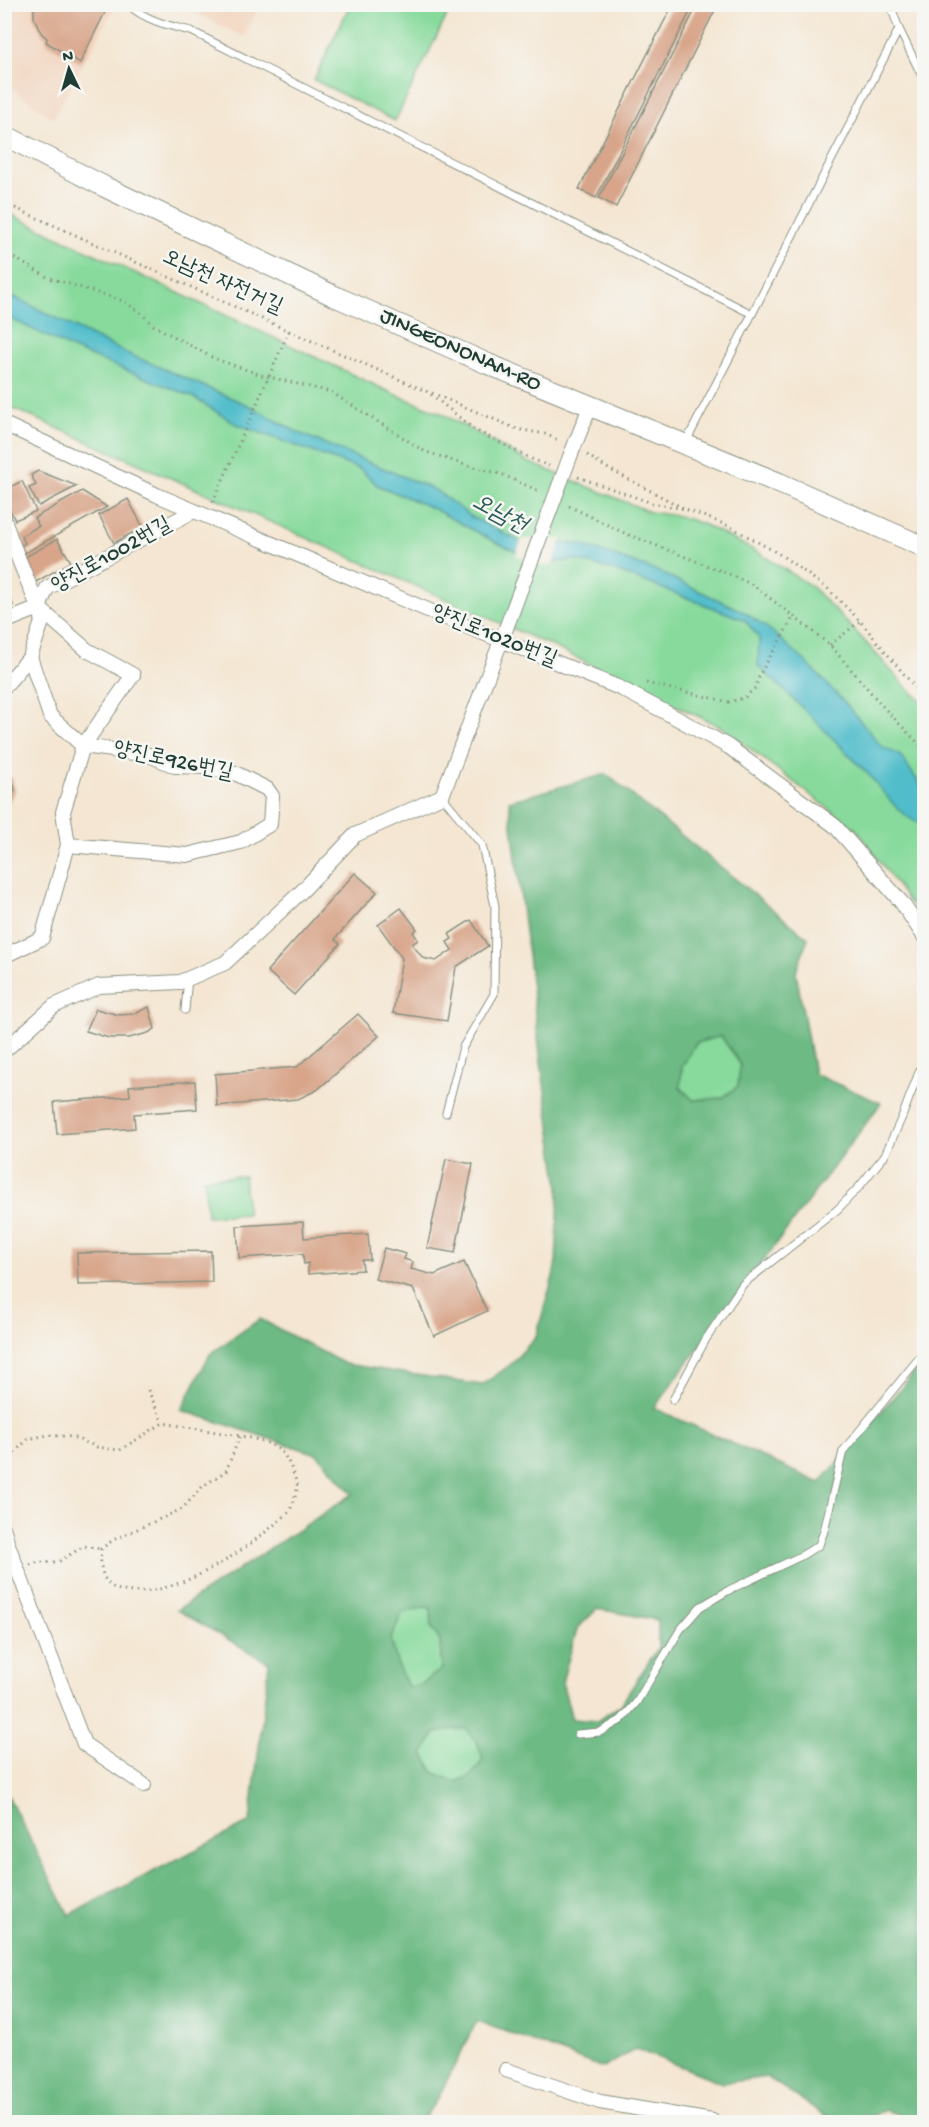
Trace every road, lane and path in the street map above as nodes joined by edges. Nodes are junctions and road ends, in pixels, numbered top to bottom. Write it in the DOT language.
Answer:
graph roads {
  1 [pos="128,4"];
  2 [pos="890,4"];
  3 [pos="899,29"];
  4 [pos="924,80"];
  5 [pos="5,135"];
  6 [pos="4,203"];
  7 [pos="4,252"];
  8 [pos="752,314"];
  9 [pos="289,331"];
  10 [pos="268,376"];
  11 [pos="428,392"];
  12 [pos="590,407"];
  13 [pos="4,424"];
  14 [pos="685,444"];
  15 [pos="573,450"];
  16 [pos="551,467"];
  17 [pos="571,474"];
  18 [pos="543,493"];
  19 [pos="561,502"];
  20 [pos="686,509"];
  21 [pos="200,513"];
  22 [pos="4,519"];
  23 [pos="876,526"];
  24 [pos="924,547"];
  25 [pos="924,562"];
  26 [pos="39,608"];
  27 [pos="794,616"];
  28 [pos="860,621"];
  29 [pos="4,622"];
  30 [pos="503,635"];
  31 [pos="830,645"];
  32 [pos="30,657"];
  33 [pos="4,687"];
  34 [pos="620,688"];
  35 [pos="924,696"];
  36 [pos="83,746"];
  37 [pos="924,749"];
  38 [pos="442,796"];
  39 [pos="68,845"];
  40 [pos="924,936"];
  41 [pos="4,956"];
  42 [pos="188,978"];
  43 [pos="185,1010"];
  44 [pos="4,1051"];
  45 [pos="924,1059"];
  46 [pos="447,1113"];
  47 [pos="924,1352"];
  48 [pos="148,1390"];
  49 [pos="673,1400"];
  50 [pos="163,1423"];
  51 [pos="240,1436"];
  52 [pos="4,1467"];
  53 [pos="4,1530"];
  54 [pos="101,1549"];
  55 [pos="17,1570"];
  56 [pos="578,1734"];
  57 [pos="144,1785"];
  58 [pos="506,2070"];
  59 [pos="712,2122"];
  1 -- 8 [label="lane"];
  2 -- 3 [label="lane"];
  3 -- 4 [label="lane"];
  3 -- 8 [label="lane"];
  5 -- 12 [label="main road, JINGEONONAM-RO"];
  6 -- 9 [label="path, 오남천 자전거길"];
  7 -- 10 [label="path"];
  8 -- 14 [label="lane"];
  9 -- 10 [label="path"];
  9 -- 11 [label="path, 오남천 자전거길"];
  10 -- 18 [label="path"];
  10 -- 21 [label="path"];
  11 -- 15 [label="path, 오남천 자전거길"];
  11 -- 16 [label="path, 오남천 자전거길"];
  12 -- 14 [label="main road, JINGEONONAM-RO"];
  12 -- 15 [label="street"];
  13 -- 21 [label="street, 양진로1020번길"];
  14 -- 23 [label="main road, JINGEONONAM-RO"];
  15 -- 20 [label="path, 오남천 자전거길"];
  15 -- 30 [label="street, bridge"];
  17 -- 20 [label="path, 오남천 자전거길"];
  19 -- 27 [label="path"];
  20 -- 28 [label="path, 오남천 자전거길"];
  21 -- 26 [label="street, 양진로1002번길"];
  21 -- 30 [label="street, 양진로1020번길"];
  22 -- 26 [label="street, 양진로1002번길"];
  23 -- 24 [label="main road, JINGEONONAM-RO"];
  23 -- 25 [label="main road"];
  26 -- 29 [label="street, 양진로1002번길"];
  26 -- 32 [label="street"];
  26 -- 36 [label="street, 양진로1002번길"];
  27 -- 31 [label="path"];
  27 -- 34 [label="path"];
  28 -- 31 [label="path"];
  28 -- 35 [label="path, 오남천 자전거길"];
  30 -- 34 [label="street, 양진로1020번길"];
  30 -- 38 [label="street"];
  31 -- 37 [label="path"];
  32 -- 33 [label="street"];
  32 -- 36 [label="street, 양진로926번길"];
  34 -- 40 [label="street, 양진로1020번길"];
  36 -- 39 [label="street, 양진로926번길"];
  36 -- 39 [label="street, 양진로926번길"];
  38 -- 42 [label="street"];
  38 -- 46 [label="lane"];
  39 -- 41 [label="street, 양진로926번길"];
  42 -- 43 [label="lane"];
  42 -- 44 [label="street"];
  45 -- 49 [label="lane"];
  47 -- 56 [label="lane"];
  48 -- 50 [label="path"];
  50 -- 51 [label="path"];
  50 -- 52 [label="path"];
  51 -- 54 [label="path"];
  51 -- 54 [label="path"];
  53 -- 55 [label="street"];
  54 -- 55 [label="path"];
  55 -- 57 [label="street"];
  58 -- 59 [label="street"];
}
